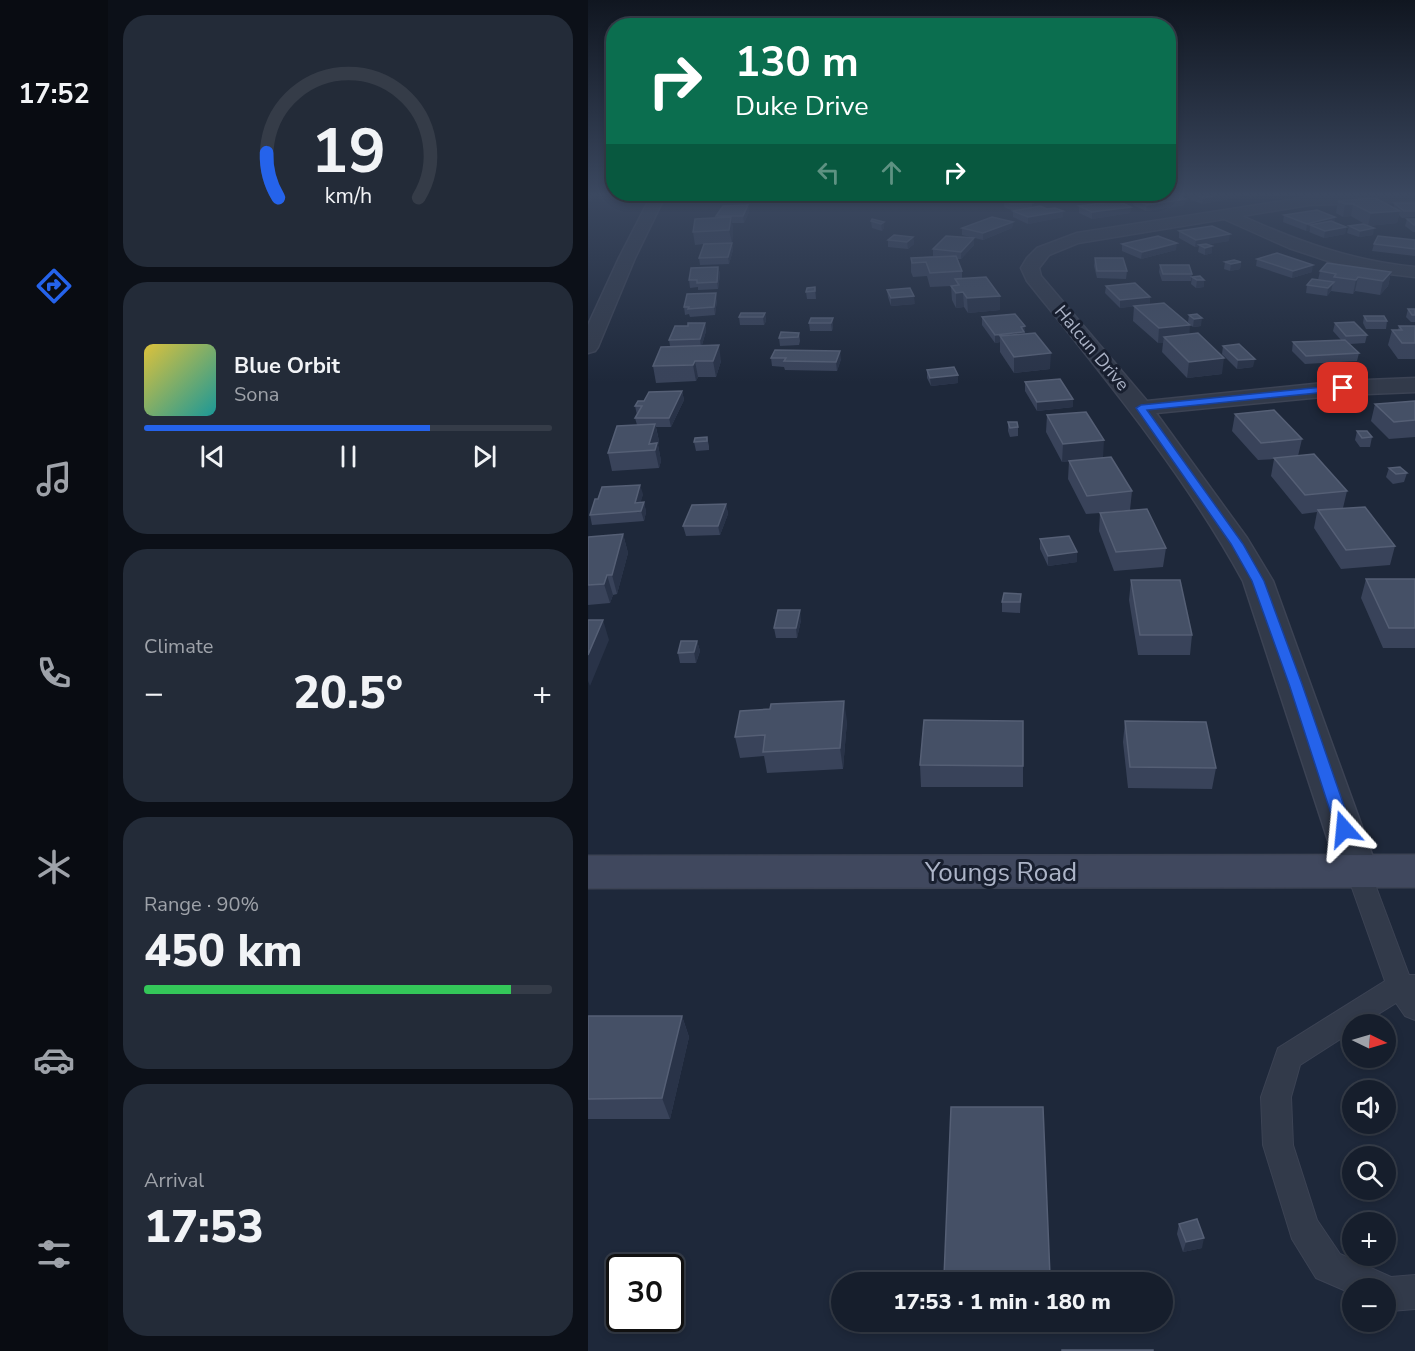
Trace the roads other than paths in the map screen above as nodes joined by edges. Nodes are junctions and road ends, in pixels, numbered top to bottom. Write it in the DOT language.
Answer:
graph roads {
  1 [pos="628,256"];
  2 [pos="1036,256"];
  3 [pos="1323,256"];
  4 [pos="1415,272"];
  5 [pos="588,347"];
  6 [pos="1415,385"];
  7 [pos="1141,408"];
  8 [pos="1358,871"];
  9 [pos="1415,871"];
  10 [pos="588,872"];
  11 [pos="1410,993"];
  12 [pos="1356,1278"];
  13 [pos="1415,1292"];
  14 [pos="1396,1294"];
  1 -- 5 [label="street"];
  2 -- 7 [label="street, Halcun Drive"];
  3 -- 4 [label="street"];
  6 -- 7 [label="street"];
  7 -- 8 [label="street, Halcun Drive"];
  8 -- 9 [label="street, Youngs Road"];
  8 -- 10 [label="street, Youngs Road"];
  8 -- 11 [label="lane"];
  11 -- 12 [label="lane"];
  13 -- 14 [label="lane"];
}
